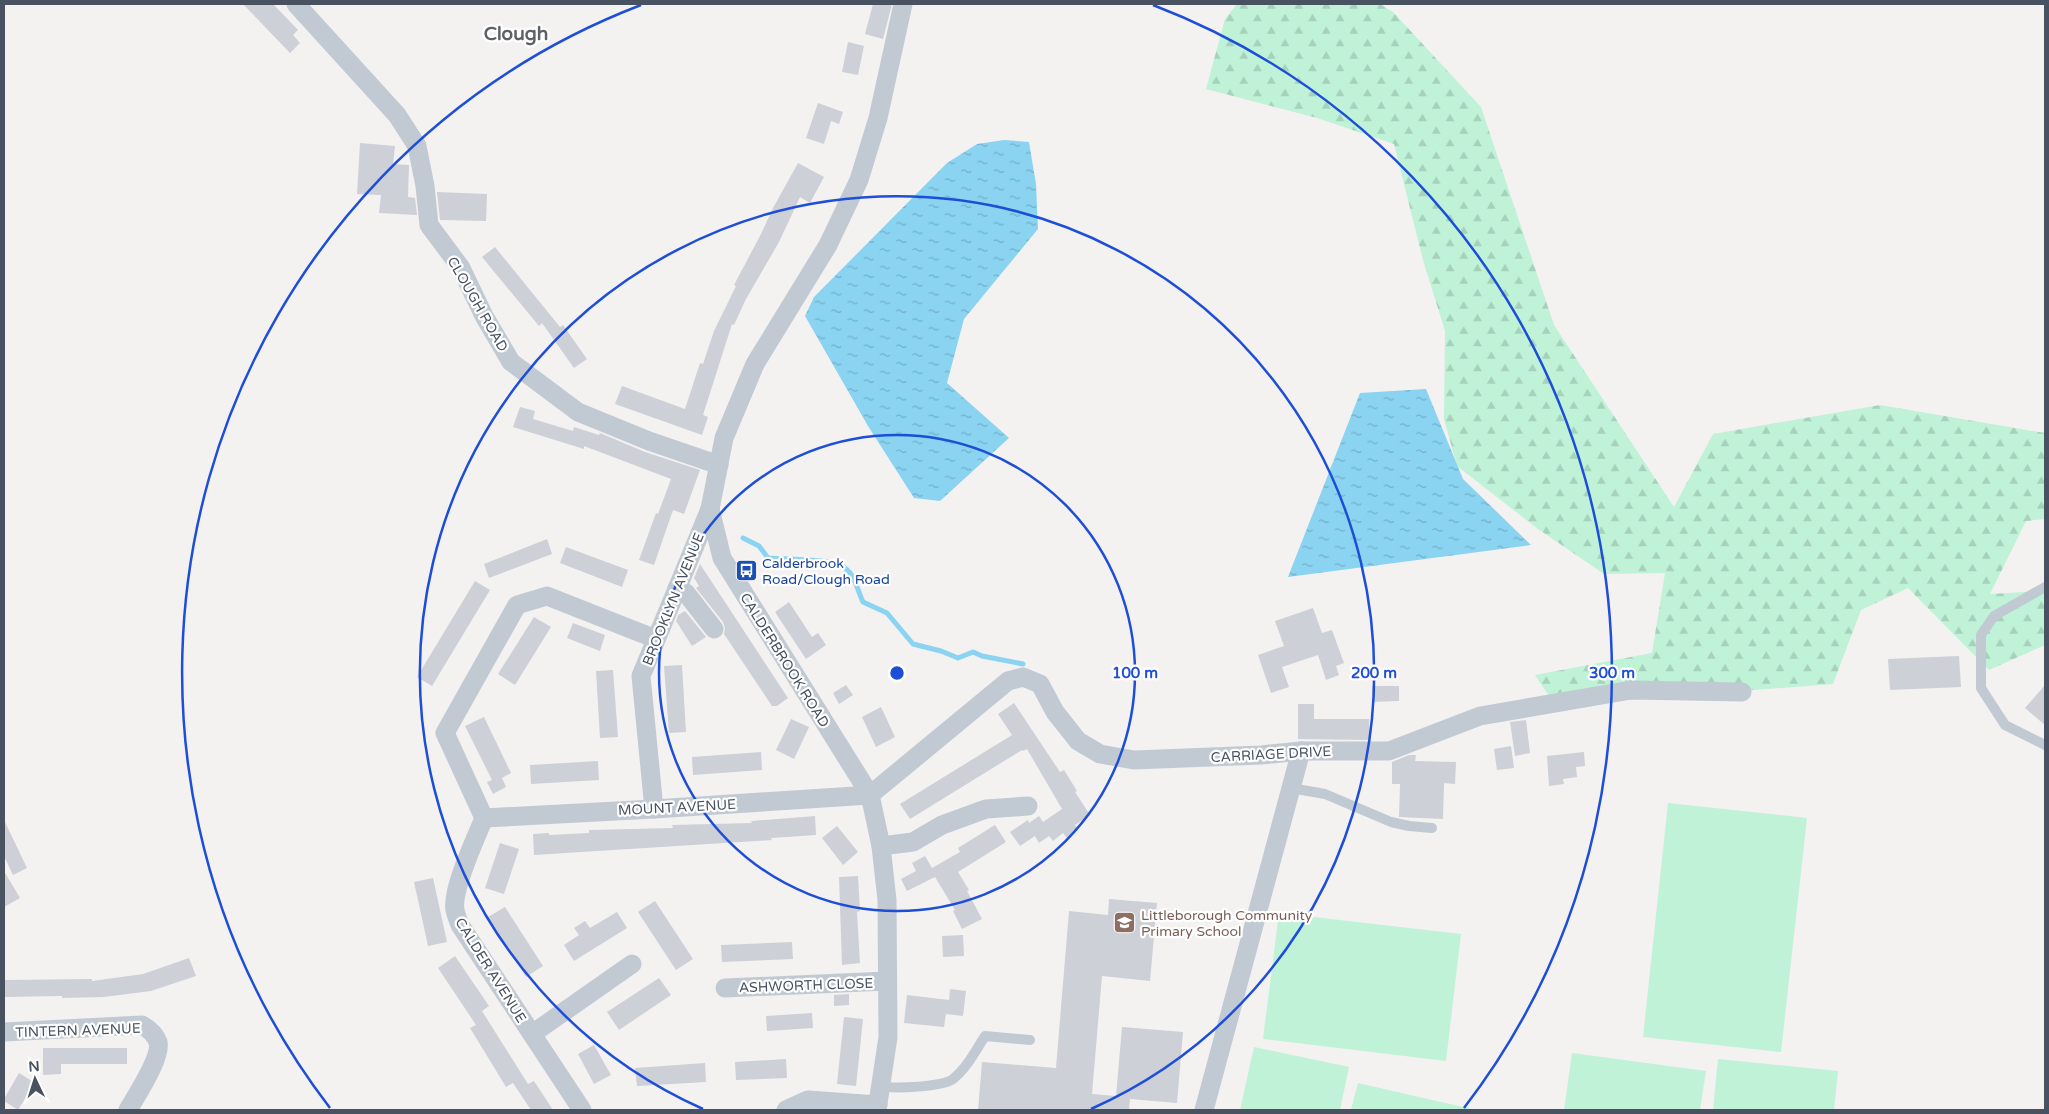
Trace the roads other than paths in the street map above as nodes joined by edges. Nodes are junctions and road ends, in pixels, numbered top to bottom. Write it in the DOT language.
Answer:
graph roads {
  1 [pos="296,4"];
  2 [pos="903,4"];
  3 [pos="719,465"];
  4 [pos="710,508"];
  5 [pos="2045,587"];
  6 [pos="677,588"];
  7 [pos="714,629"];
  8 [pos="656,639"];
  9 [pos="1742,692"];
  10 [pos="2045,745"];
  11 [pos="1301,751"];
  12 [pos="1291,788"];
  13 [pos="870,795"];
  14 [pos="1028,806"];
  15 [pos="654,809"];
  16 [pos="484,818"];
  17 [pos="1432,828"];
  18 [pos="881,846"];
  19 [pos="632,964"];
  20 [pos="887,981"];
  21 [pos="726,988"];
  22 [pos="4,1032"];
  23 [pos="532,1034"];
  24 [pos="1030,1040"];
  25 [pos="880,1086"];
  26 [pos="877,1108"];
  27 [pos="128,1110"];
  28 [pos="582,1110"];
  29 [pos="786,1110"];
  30 [pos="1204,1110"];
  1 -- 3 [label="street, CLOUGH ROAD"];
  2 -- 3 [label="street, CALDERBROOK ROAD"];
  3 -- 4 [label="street, CALDERBROOK ROAD"];
  4 -- 6 [label="street, BROOKLYN AVENUE"];
  4 -- 13 [label="street, CALDERBROOK ROAD"];
  5 -- 10 [label="lane"];
  6 -- 7 [label="street"];
  6 -- 8 [label="street, BROOKLYN AVENUE"];
  8 -- 15 [label="street, BROOKLYN AVENUE"];
  8 -- 16 [label="street"];
  9 -- 11 [label="street, CARRIAGE DRIVE"];
  11 -- 12 [label="street"];
  11 -- 13 [label="street, CARRIAGE DRIVE"];
  12 -- 17 [label="lane"];
  12 -- 30 [label="street"];
  13 -- 15 [label="street, MOUNT AVENUE"];
  13 -- 18 [label="street, CALDERBROOK ROAD"];
  14 -- 18 [label="street"];
  15 -- 16 [label="street, MOUNT AVENUE"];
  16 -- 23 [label="street, CALDER AVENUE"];
  18 -- 20 [label="street, CALDERBROOK ROAD"];
  19 -- 23 [label="street"];
  20 -- 21 [label="street, ASHWORTH CLOSE"];
  20 -- 25 [label="street, CALDERBROOK ROAD"];
  22 -- 27 [label="street, TINTERN AVENUE"];
  23 -- 28 [label="street, CALDER AVENUE"];
  24 -- 25 [label="lane"];
  25 -- 26 [label="street, CALDERBROOK ROAD"];
  26 -- 29 [label="street"];
}
